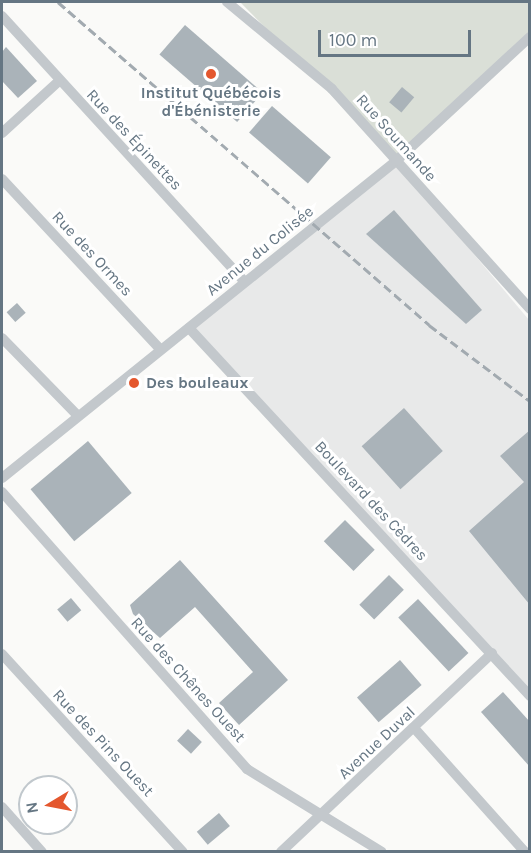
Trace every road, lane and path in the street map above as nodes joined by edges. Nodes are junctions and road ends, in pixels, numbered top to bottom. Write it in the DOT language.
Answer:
graph roads {
  1 [pos="227,2"];
  2 [pos="2,16"];
  3 [pos="530,37"];
  4 [pos="58,81"];
  5 [pos="2,133"];
  6 [pos="396,160"];
  7 [pos="2,179"];
  8 [pos="245,282"];
  9 [pos="530,309"];
  10 [pos="189,328"];
  11 [pos="2,338"];
  12 [pos="161,350"];
  13 [pos="78,416"];
  14 [pos="2,478"];
  15 [pos="2,492"];
  16 [pos="492,653"];
  17 [pos="2,654"];
  18 [pos="530,696"];
  19 [pos="415,729"];
  20 [pos="2,807"];
  21 [pos="321,815"];
  22 [pos="42,852"];
  23 [pos="183,852"];
  24 [pos="280,852"];
  25 [pos="382,852"];
  26 [pos="525,852"];
  1 -- 6 [label="street, Rue Soumande"];
  2 -- 4 [label="street, Rue des Épinettes"];
  3 -- 6 [label="street, Avenue du Colisée"];
  4 -- 5 [label="street"];
  4 -- 8 [label="street, Rue des Épinettes"];
  6 -- 8 [label="street, Avenue du Colisée"];
  6 -- 9 [label="street, Rue Soumande"];
  7 -- 12 [label="street, Rue des Ormes"];
  8 -- 10 [label="street, Avenue du Colisée"];
  10 -- 12 [label="street, Avenue du Colisée"];
  10 -- 16 [label="street, Boulevard des Cèdres"];
  11 -- 13 [label="street"];
  12 -- 13 [label="street, Avenue du Colisée"];
  13 -- 14 [label="street, Avenue du Colisée"];
  15 -- 21 [label="street, Rue des Chênes Ouest"];
  16 -- 18 [label="street, Boulevard des Cèdres"];
  16 -- 19 [label="street, Avenue Duval"];
  17 -- 23 [label="street, Rue des Pins Ouest"];
  19 -- 21 [label="street, Avenue Duval"];
  19 -- 26 [label="street"];
  20 -- 22 [label="street"];
  21 -- 24 [label="street, Avenue Duval"];
  21 -- 25 [label="street, Rue des Chênes Ouest"];
}
